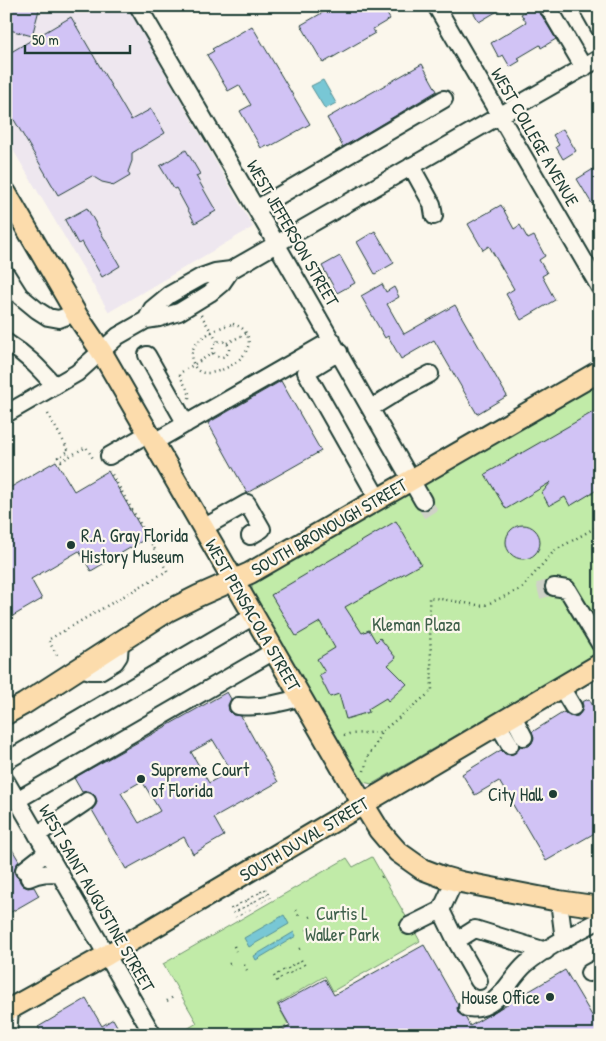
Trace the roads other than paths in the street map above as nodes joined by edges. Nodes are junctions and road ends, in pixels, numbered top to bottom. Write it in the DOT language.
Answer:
graph roads {
  1 [pos="138,6"];
  2 [pos="436,6"];
  3 [pos="546,6"];
  4 [pos="587,6"];
  5 [pos="600,29"];
  6 [pos="600,58"];
  7 [pos="584,68"];
  8 [pos="444,99"];
  9 [pos="500,117"];
  10 [pos="6,193"];
  11 [pos="256,209"];
  12 [pos="276,244"];
  13 [pos="6,274"];
  14 [pos="600,288"];
  15 [pos="76,313"];
  16 [pos="6,342"];
  17 [pos="335,346"];
  18 [pos="101,351"];
  19 [pos="147,356"];
  20 [pos="600,370"];
  21 [pos="430,374"];
  22 [pos="55,386"];
  23 [pos="371,408"];
  24 [pos="6,414"];
  25 [pos="186,424"];
  26 [pos="151,438"];
  27 [pos="103,460"];
  28 [pos="412,479"];
  29 [pos="378,499"];
  30 [pos="424,501"];
  31 [pos="203,528"];
  32 [pos="250,536"];
  33 [pos="234,580"];
  34 [pos="554,587"];
  35 [pos="254,616"];
  36 [pos="600,644"];
  37 [pos="274,651"];
  38 [pos="600,664"];
  39 [pos="557,690"];
  40 [pos="297,691"];
  41 [pos="238,706"];
  42 [pos="568,709"];
  43 [pos="6,714"];
  44 [pos="505,720"];
  45 [pos="524,737"];
  46 [pos="510,745"];
  47 [pos="6,761"];
  48 [pos="6,781"];
  49 [pos="17,800"];
  50 [pos="87,801"];
  51 [pos="363,804"];
  52 [pos="37,835"];
  53 [pos="47,852"];
  54 [pos="60,873"];
  55 [pos="455,880"];
  56 [pos="559,901"];
  57 [pos="600,907"];
  58 [pos="441,910"];
  59 [pos="600,920"];
  60 [pos="409,926"];
  61 [pos="456,940"];
  62 [pos="564,940"];
  63 [pos="546,950"];
  64 [pos="107,955"];
  65 [pos="479,981"];
  66 [pos="467,1008"];
  67 [pos="8,1010"];
  68 [pos="8,1035"];
  69 [pos="153,1035"];
  1 -- 11 [label="street, WEST JEFFERSON STREET"];
  2 -- 9 [label="street, WEST COLLEGE AVENUE"];
  3 -- 7 [label="street"];
  4 -- 5 [label="street"];
  6 -- 7 [label="street"];
  7 -- 9 [label="street"];
  8 -- 11 [label="street"];
  9 -- 12 [label="street"];
  9 -- 14 [label="street, WEST COLLEGE AVENUE"];
  10 -- 15 [label="main road, WEST PENSACOLA STREET"];
  11 -- 12 [label="street, WEST JEFFERSON STREET"];
  12 -- 17 [label="street, WEST JEFFERSON STREET"];
  12 -- 18 [label="street"];
  13 -- 15 [label="street"];
  15 -- 18 [label="main road, WEST PENSACOLA STREET"];
  16 -- 22 [label="street"];
  17 -- 23 [label="street, WEST JEFFERSON STREET"];
  17 -- 25 [label="street"];
  17 -- 29 [label="street"];
  18 -- 22 [label="street"];
  18 -- 26 [label="main road, WEST PENSACOLA STREET"];
  19 -- 25 [label="street"];
  20 -- 28 [label="main road, SOUTH BRONOUGH STREET"];
  21 -- 23 [label="street"];
  22 -- 24 [label="street"];
  23 -- 28 [label="street, WEST JEFFERSON STREET"];
  25 -- 26 [label="street"];
  26 -- 27 [label="street"];
  26 -- 31 [label="main road, WEST PENSACOLA STREET"];
  28 -- 29 [label="main road, SOUTH BRONOUGH STREET"];
  28 -- 30 [label="street, WEST JEFFERSON STREET"];
  29 -- 33 [label="main road, SOUTH BRONOUGH STREET"];
  31 -- 32 [label="street"];
  31 -- 33 [label="main road, WEST PENSACOLA STREET"];
  33 -- 35 [label="main road, WEST PENSACOLA STREET"];
  33 -- 43 [label="main road, SOUTH BRONOUGH STREET"];
  34 -- 36 [label="street"];
  35 -- 37 [label="main road, WEST PENSACOLA STREET"];
  35 -- 47 [label="street"];
  37 -- 40 [label="main road, WEST PENSACOLA STREET"];
  37 -- 49 [label="street"];
  38 -- 39 [label="main road, SOUTH DUVAL STREET"];
  39 -- 42 [label="street"];
  39 -- 44 [label="main road, SOUTH DUVAL STREET"];
  40 -- 41 [label="street"];
  40 -- 51 [label="main road, WEST PENSACOLA STREET"];
  44 -- 45 [label="street"];
  44 -- 46 [label="street"];
  44 -- 51 [label="main road, SOUTH DUVAL STREET"];
  48 -- 49 [label="street, WEST SAINT AUGUSTINE STREET"];
  49 -- 52 [label="street, WEST SAINT AUGUSTINE STREET"];
  50 -- 52 [label="street"];
  51 -- 55 [label="main road, WEST PENSACOLA STREET"];
  51 -- 64 [label="main road, SOUTH DUVAL STREET"];
  52 -- 53 [label="street, WEST SAINT AUGUSTINE STREET"];
  53 -- 54 [label="street, WEST SAINT AUGUSTINE STREET"];
  53 -- 54 [label="street"];
  54 -- 64 [label="street, WEST SAINT AUGUSTINE STREET"];
  55 -- 56 [label="main road, WEST PENSACOLA STREET"];
  55 -- 58 [label="street"];
  56 -- 57 [label="main road, WEST PENSACOLA STREET"];
  56 -- 62 [label="street"];
  58 -- 60 [label="street"];
  58 -- 61 [label="street"];
  59 -- 62 [label="street"];
  61 -- 63 [label="street"];
  61 -- 65 [label="street"];
  62 -- 63 [label="street"];
  63 -- 66 [label="street"];
  64 -- 67 [label="main road, SOUTH DUVAL STREET"];
  64 -- 69 [label="street, WEST SAINT AUGUSTINE STREET"];
  67 -- 68 [label="street"];
}
